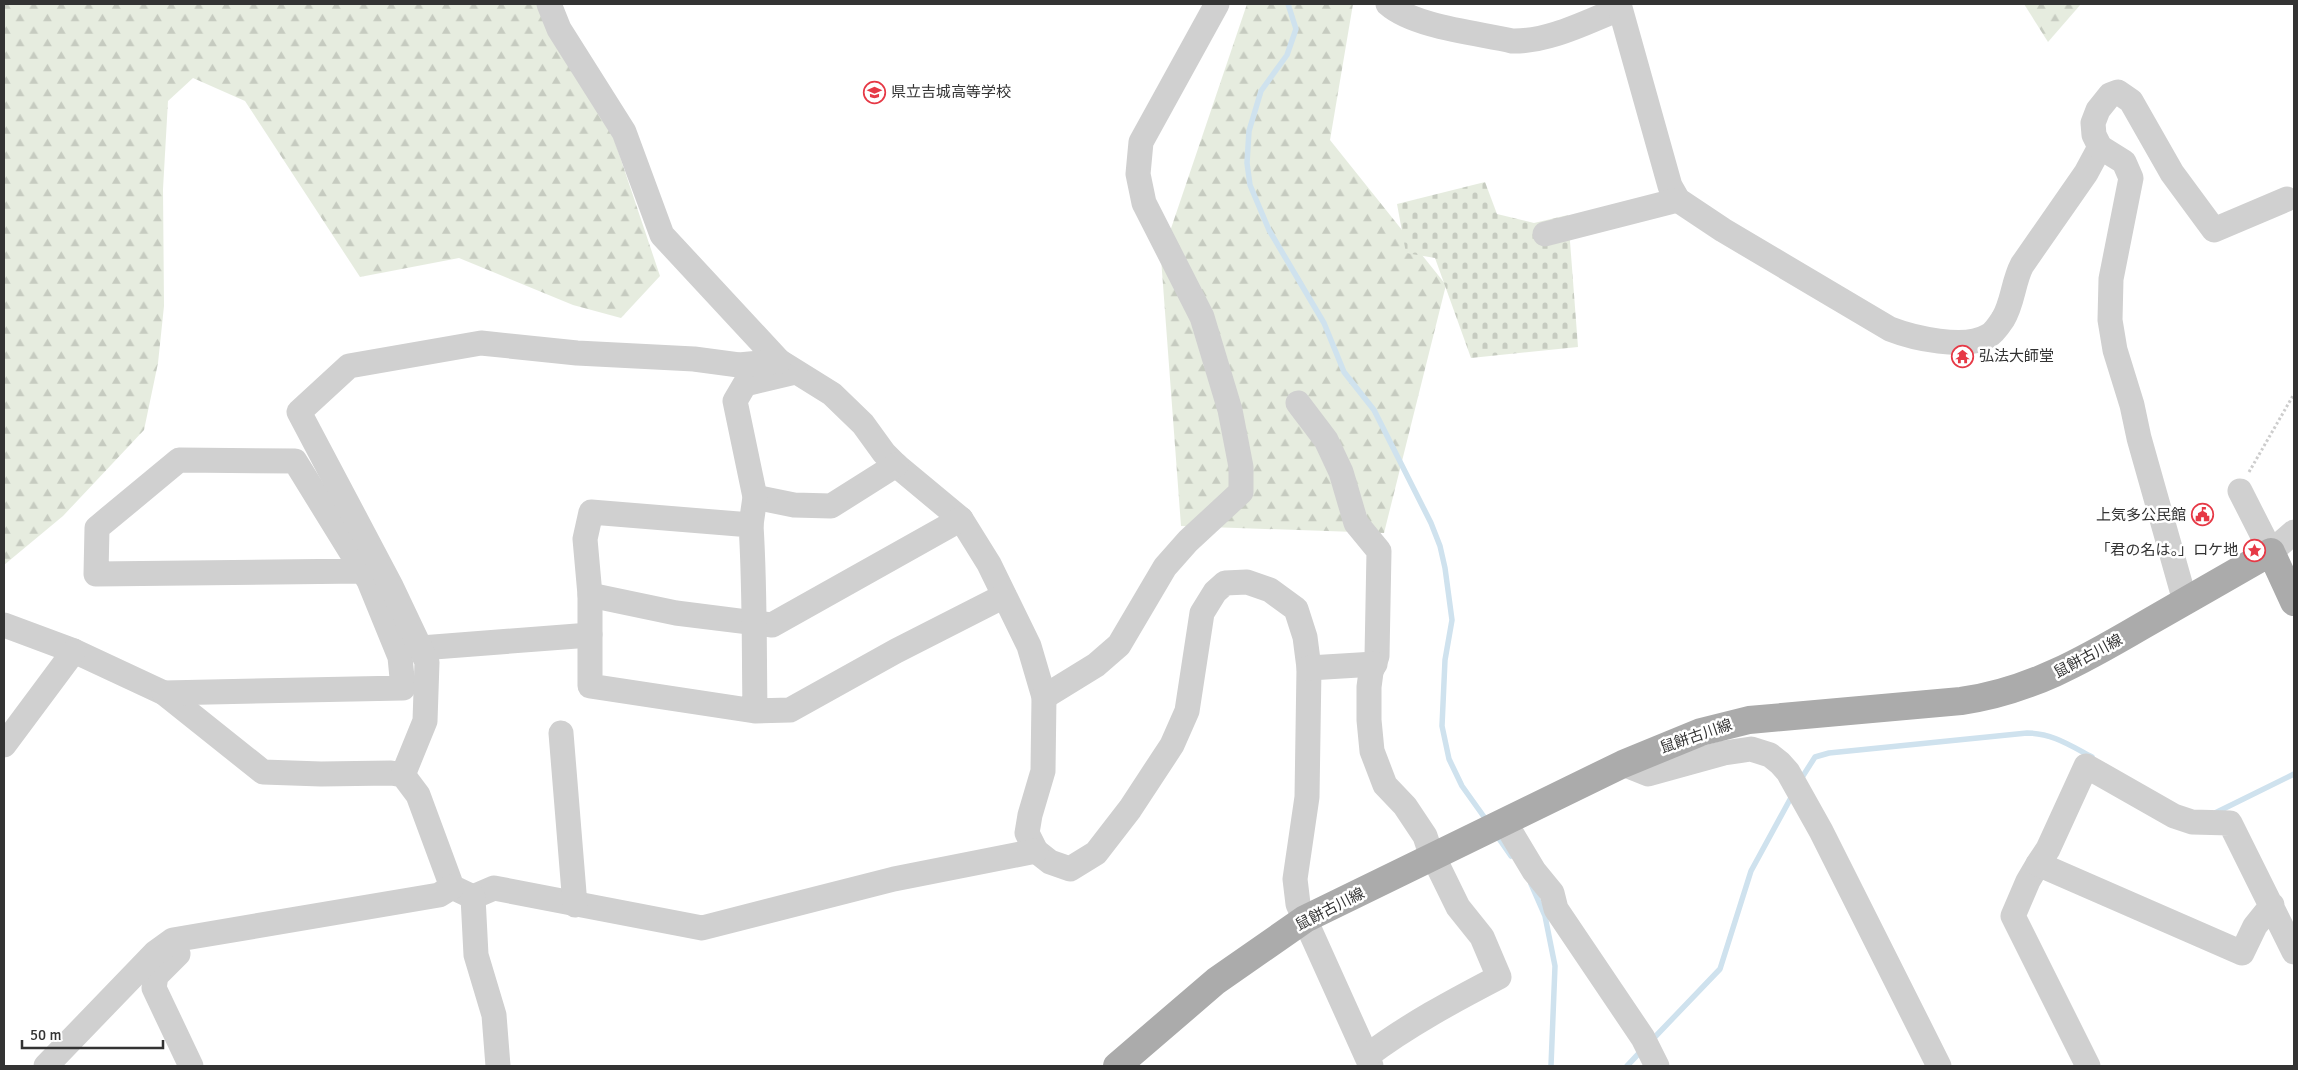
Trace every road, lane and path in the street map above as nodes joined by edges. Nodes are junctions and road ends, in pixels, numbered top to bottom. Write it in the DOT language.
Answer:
graph roads {
  1 [pos="549,4"];
  2 [pos="1217,4"];
  3 [pos="1388,4"];
  4 [pos="1619,6"];
  5 [pos="2100,147"];
  6 [pos="2287,199"];
  7 [pos="1678,200"];
  8 [pos="1545,234"];
  9 [pos="788,366"];
  10 [pos="2294,394"];
  11 [pos="1298,403"];
  12 [pos="896,465"];
  13 [pos="2240,491"];
  14 [pos="755,497"];
  15 [pos="961,519"];
  16 [pos="751,525"];
  17 [pos="2294,532"];
  18 [pos="2271,552"];
  19 [pos="363,571"];
  20 [pos="590,595"];
  21 [pos="1004,596"];
  22 [pos="2185,601"];
  23 [pos="2294,602"];
  24 [pos="753,623"];
  25 [pos="4,625"];
  26 [pos="590,635"];
  27 [pos="420,648"];
  28 [pos="74,651"];
  29 [pos="1375,664"];
  30 [pos="1309,668"];
  31 [pos="164,693"];
  32 [pos="1044,697"];
  33 [pos="755,711"];
  34 [pos="561,733"];
  35 [pos="4,745"];
  36 [pos="1623,764"];
  37 [pos="403,775"];
  38 [pos="1497,825"];
  39 [pos="1036,851"];
  40 [pos="1431,852"];
  41 [pos="2038,864"];
  42 [pos="463,892"];
  43 [pos="2272,904"];
  44 [pos="575,905"];
  45 [pos="1305,919"];
  46 [pos="187,938"];
  47 [pos="2294,952"];
  48 [pos="1649,1051"];
  49 [pos="1369,1061"];
  50 [pos="46,1066"];
  51 [pos="191,1066"];
  52 [pos="498,1066"];
  53 [pos="1118,1066"];
  54 [pos="1939,1066"];
  55 [pos="2088,1066"];
  1 -- 9 [label="street"];
  2 -- 32 [label="street"];
  3 -- 4 [label="street"];
  4 -- 7 [label="street"];
  5 -- 6 [label="street"];
  5 -- 7 [label="street"];
  5 -- 22 [label="street"];
  7 -- 8 [label="street"];
  9 -- 12 [label="street"];
  9 -- 14 [label="street"];
  9 -- 27 [label="street"];
  10 -- 13 [label="path"];
  11 -- 29 [label="street"];
  12 -- 14 [label="street"];
  12 -- 15 [label="street"];
  13 -- 18 [label="street"];
  14 -- 16 [label="street"];
  15 -- 21 [label="street"];
  15 -- 24 [label="street"];
  16 -- 20 [label="street"];
  16 -- 24 [label="street"];
  17 -- 18 [label="street"];
  18 -- 22 [label="main road, 鼠餅古川線"];
  18 -- 23 [label="main road"];
  19 -- 31 [label="street"];
  20 -- 24 [label="street"];
  20 -- 26 [label="street"];
  21 -- 32 [label="street"];
  21 -- 33 [label="street"];
  22 -- 36 [label="main road, 鼠餅古川線"];
  24 -- 33 [label="street"];
  25 -- 28 [label="street"];
  26 -- 27 [label="street"];
  26 -- 33 [label="street"];
  27 -- 37 [label="street"];
  28 -- 31 [label="street"];
  28 -- 35 [label="street"];
  29 -- 30 [label="street"];
  29 -- 40 [label="street"];
  30 -- 39 [label="street"];
  30 -- 45 [label="street"];
  31 -- 37 [label="street"];
  32 -- 39 [label="street"];
  34 -- 44 [label="street"];
  36 -- 38 [label="main road, 鼠餅古川線"];
  36 -- 54 [label="street"];
  37 -- 42 [label="street"];
  38 -- 40 [label="main road, 鼠餅古川線"];
  38 -- 48 [label="street"];
  39 -- 44 [label="street"];
  40 -- 45 [label="main road, 鼠餅古川線"];
  40 -- 49 [label="street"];
  41 -- 43 [label="street"];
  41 -- 43 [label="street"];
  41 -- 55 [label="street"];
  42 -- 44 [label="street"];
  42 -- 46 [label="street"];
  42 -- 52 [label="street"];
  43 -- 47 [label="street"];
  45 -- 49 [label="street"];
  45 -- 53 [label="main road, 鼠餅古川線"];
  46 -- 50 [label="street"];
  46 -- 51 [label="street"];
}
